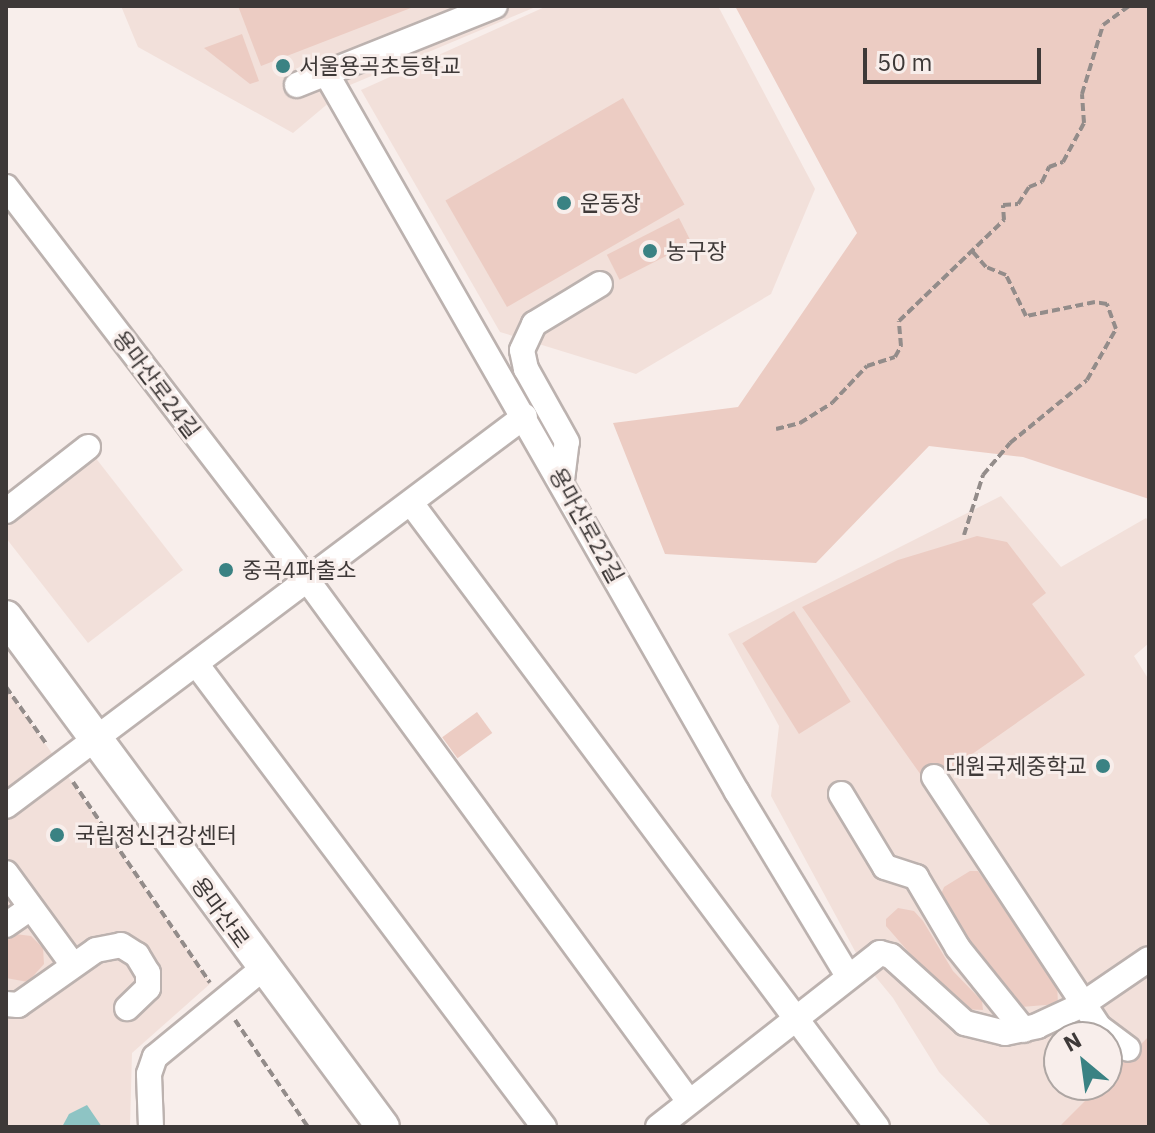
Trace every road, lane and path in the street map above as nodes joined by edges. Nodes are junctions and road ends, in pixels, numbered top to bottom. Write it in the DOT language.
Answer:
graph roads {
  1 [pos="495,6"];
  2 [pos="1129,6"];
  3 [pos="326,73"];
  4 [pos="297,85"];
  5 [pos="6,187"];
  6 [pos="971,250"];
  7 [pos="600,284"];
  8 [pos="525,416"];
  9 [pos="776,429"];
  10 [pos="88,447"];
  11 [pos="562,480"];
  12 [pos="411,503"];
  13 [pos="6,511"];
  14 [pos="964,535"];
  15 [pos="308,581"];
  16 [pos="6,617"];
  17 [pos="197,665"];
  18 [pos="6,687"];
  19 [pos="96,742"];
  20 [pos="62,766"];
  21 [pos="934,777"];
  22 [pos="841,794"];
  23 [pos="6,806"];
  24 [pos="6,873"];
  25 [pos="30,908"];
  26 [pos="6,925"];
  27 [pos="1149,959"];
  28 [pos="73,965"];
  29 [pos="262,969"];
  30 [pos="848,976"];
  31 [pos="222,1001"];
  32 [pos="6,1004"];
  33 [pos="1084,1004"];
  34 [pos="127,1008"];
  35 [pos="794,1019"];
  36 [pos="1024,1030"];
  37 [pos="1128,1049"];
  38 [pos="688,1100"];
  39 [pos="151,1127"];
  40 [pos="308,1127"];
  41 [pos="383,1127"];
  42 [pos="544,1127"];
  43 [pos="658,1127"];
  44 [pos="877,1127"];
  1 -- 3 [label="street"];
  2 -- 6 [label="path"];
  3 -- 4 [label="street"];
  3 -- 8 [label="street, 용마산로22길"];
  5 -- 15 [label="street, 용마산로24길"];
  6 -- 9 [label="path"];
  6 -- 14 [label="path"];
  7 -- 11 [label="street"];
  8 -- 11 [label="street, 용마산로22길"];
  8 -- 12 [label="street"];
  10 -- 13 [label="street"];
  11 -- 30 [label="street, 용마산로22길"];
  12 -- 15 [label="street"];
  12 -- 35 [label="street"];
  15 -- 17 [label="street"];
  15 -- 38 [label="street"];
  16 -- 19 [label="main road, 용마산로"];
  17 -- 19 [label="street"];
  17 -- 42 [label="street"];
  18 -- 20 [label="path"];
  19 -- 20 [label="street"];
  19 -- 29 [label="main road, 용마산로"];
  20 -- 23 [label="street"];
  20 -- 31 [label="path"];
  21 -- 33 [label="street"];
  22 -- 36 [label="street"];
  24 -- 25 [label="street"];
  25 -- 26 [label="street"];
  25 -- 28 [label="street"];
  27 -- 33 [label="street"];
  28 -- 32 [label="street"];
  28 -- 34 [label="street"];
  29 -- 31 [label="street"];
  29 -- 41 [label="main road, 용마산로"];
  30 -- 35 [label="street"];
  30 -- 36 [label="street"];
  31 -- 39 [label="street"];
  31 -- 40 [label="path"];
  33 -- 36 [label="street"];
  33 -- 37 [label="street"];
  35 -- 38 [label="street"];
  35 -- 44 [label="street"];
  38 -- 43 [label="street"];
}
